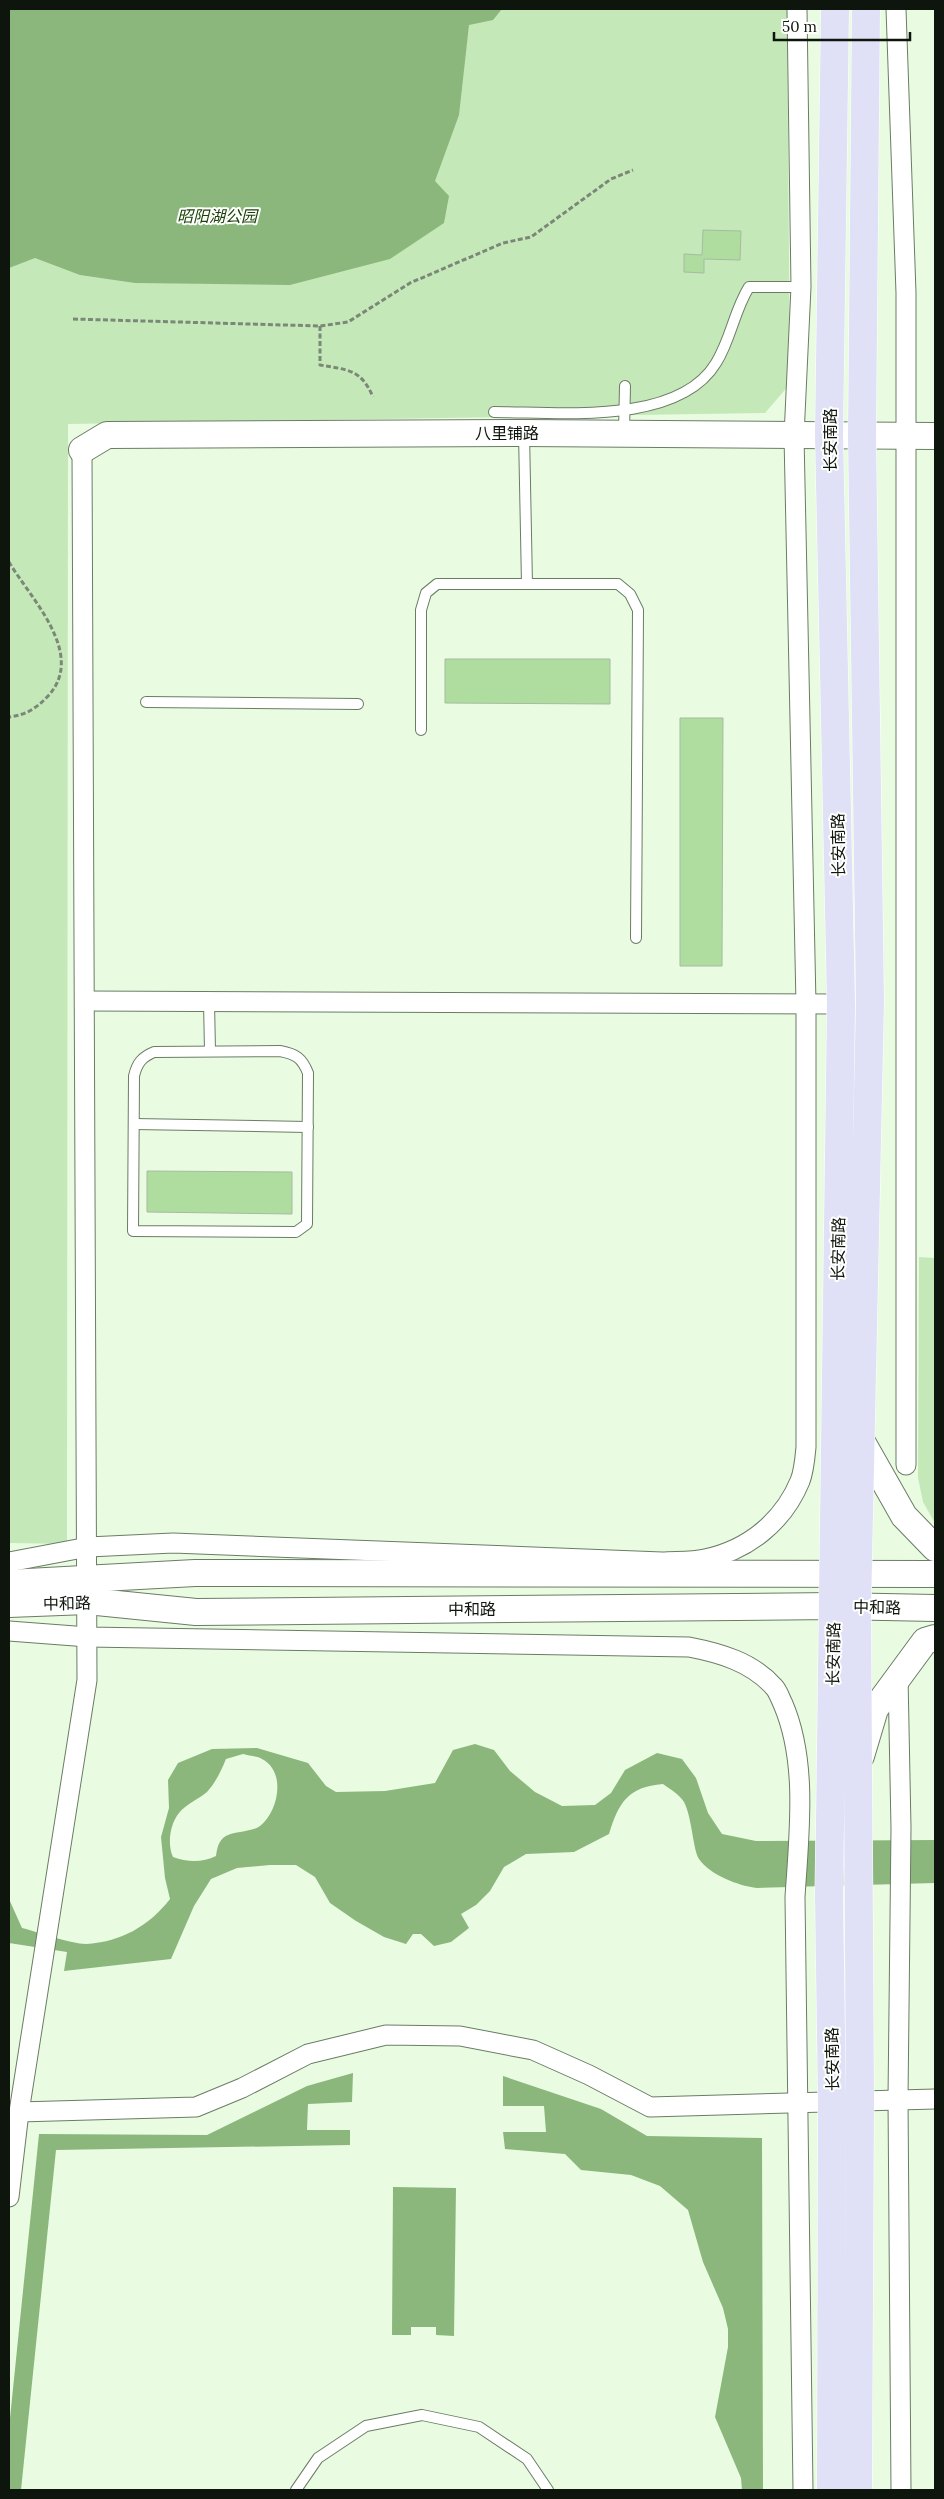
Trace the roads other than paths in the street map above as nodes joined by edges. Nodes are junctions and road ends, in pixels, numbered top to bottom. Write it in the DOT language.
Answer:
graph roads {
  1 [pos="797,9"];
  2 [pos="835,9"];
  3 [pos="866,9"];
  4 [pos="896,9"];
  5 [pos="801,287"];
  6 [pos="625,386"];
  7 [pos="494,412"];
  8 [pos="624,421"];
  9 [pos="524,433"];
  10 [pos="829,435"];
  11 [pos="794,436"];
  12 [pos="862,436"];
  13 [pos="906,436"];
  14 [pos="935,436"];
  15 [pos="82,450"];
  16 [pos="527,584"];
  17 [pos="146,702"];
  18 [pos="358,704"];
  19 [pos="420,730"];
  20 [pos="636,938"];
  21 [pos="86,1001"];
  22 [pos="208,1002"];
  23 [pos="806,1004"];
  24 [pos="841,1004"];
  25 [pos="210,1052"];
  26 [pos="134,1124"];
  27 [pos="308,1126"];
  28 [pos="862,1442"];
  29 [pos="906,1465"];
  30 [pos="88,1547"];
  31 [pos="935,1548"];
  32 [pos="9,1562"];
  33 [pos="847,1574"];
  34 [pos="935,1574"];
  35 [pos="9,1583"];
  36 [pos="87,1590"];
  37 [pos="9,1604"];
  38 [pos="846,1606"];
  39 [pos="935,1608"];
  40 [pos="9,1631"];
  41 [pos="88,1637"];
  42 [pos="935,1638"];
  43 [pos="898,1676"];
  44 [pos="857,1771"];
  45 [pos="898,2099"];
  46 [pos="935,2099"];
  47 [pos="860,2101"];
  48 [pos="799,2102"];
  49 [pos="832,2103"];
  50 [pos="19,2112"];
  51 [pos="9,2197"];
  52 [pos="296,2490"];
  53 [pos="548,2490"];
  54 [pos="803,2490"];
  55 [pos="831,2490"];
  56 [pos="858,2490"];
  57 [pos="901,2490"];
  1 -- 5 [label="street"];
  2 -- 10 [label="main road, 长安南路"];
  3 -- 12 [label="main road, 长安南路"];
  4 -- 13 [label="street"];
  5 -- 8 [label="lane"];
  5 -- 11 [label="street"];
  6 -- 8 [label="lane"];
  7 -- 8 [label="lane"];
  8 -- 9 [label="main road, 八里铺路"];
  8 -- 11 [label="main road, 八里铺路"];
  9 -- 15 [label="main road, 八里铺路"];
  9 -- 16 [label="lane"];
  10 -- 11 [label="main road, 八里铺路"];
  10 -- 12 [label="main road, 八里铺路"];
  10 -- 24 [label="main road, 长安南路"];
  11 -- 23 [label="street"];
  12 -- 13 [label="main road, 八里铺路"];
  12 -- 28 [label="main road, 长安南路"];
  13 -- 14 [label="main road, 八里铺路"];
  13 -- 29 [label="street"];
  15 -- 21 [label="street"];
  16 -- 19 [label="lane"];
  16 -- 20 [label="lane"];
  17 -- 18 [label="lane"];
  21 -- 22 [label="street"];
  21 -- 30 [label="street"];
  22 -- 23 [label="street"];
  22 -- 25 [label="lane"];
  23 -- 24 [label="street"];
  23 -- 30 [label="street"];
  24 -- 33 [label="main road, 长安南路"];
  25 -- 26 [label="lane"];
  25 -- 27 [label="lane"];
  26 -- 27 [label="lane"];
  26 -- 27 [label="lane"];
  28 -- 31 [label="main road"];
  28 -- 33 [label="main road, 长安南路"];
  30 -- 32 [label="street"];
  30 -- 36 [label="street"];
  33 -- 34 [label="main road, 中和路"];
  33 -- 36 [label="main road, 中和路"];
  33 -- 38 [label="main road, 长安南路"];
  35 -- 36 [label="main road, 中和路"];
  36 -- 37 [label="main road, 中和路"];
  36 -- 38 [label="main road, 中和路"];
  36 -- 41 [label="street"];
  38 -- 39 [label="main road, 中和路"];
  38 -- 44 [label="main road, 长安南路"];
  38 -- 49 [label="main road, 长安南路"];
  40 -- 41 [label="street"];
  41 -- 48 [label="street"];
  41 -- 50 [label="street"];
  42 -- 43 [label="main road"];
  43 -- 44 [label="main road"];
  43 -- 45 [label="street"];
  44 -- 47 [label="main road, 长安南路"];
  45 -- 46 [label="street"];
  45 -- 47 [label="street"];
  45 -- 57 [label="street"];
  47 -- 49 [label="street"];
  47 -- 56 [label="main road, 长安南路"];
  48 -- 49 [label="street"];
  48 -- 50 [label="street"];
  48 -- 54 [label="street"];
  49 -- 55 [label="main road, 长安南路"];
  50 -- 51 [label="street"];
  52 -- 53 [label="lane"];
}
